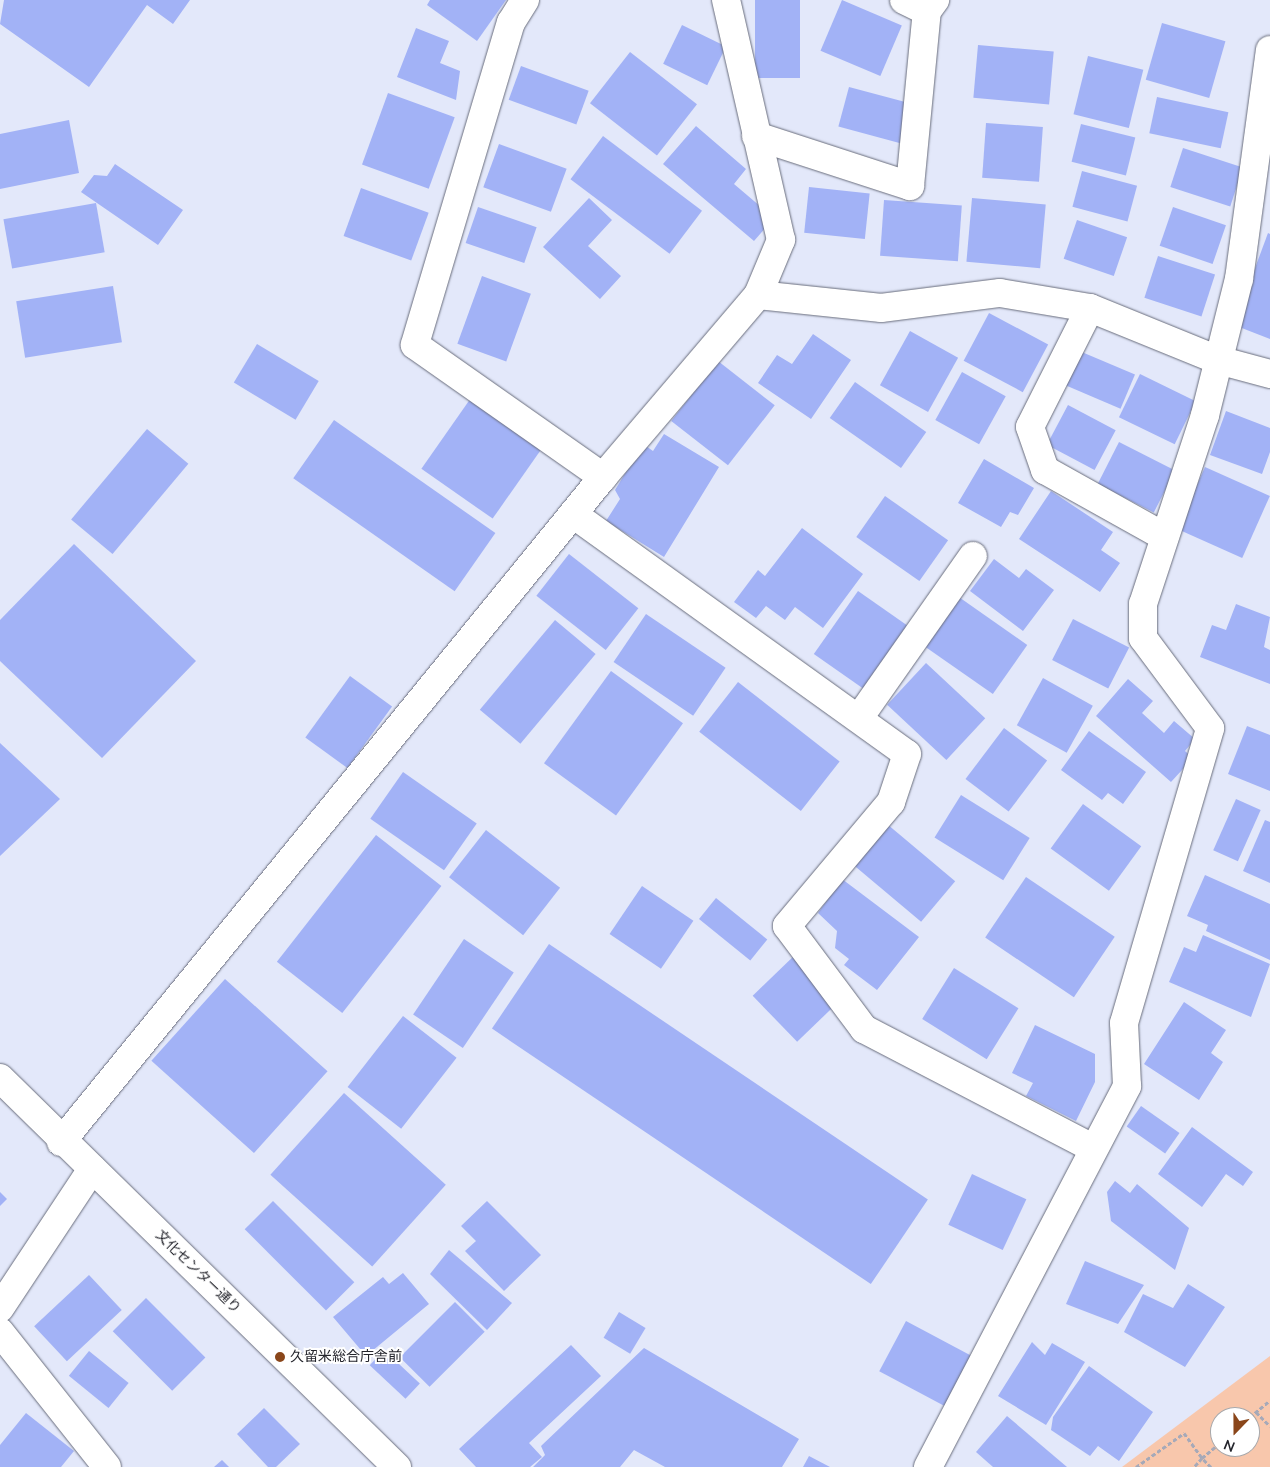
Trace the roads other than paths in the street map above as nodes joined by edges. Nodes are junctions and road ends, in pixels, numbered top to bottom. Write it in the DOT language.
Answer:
graph roads {
  1 [pos="525,0"];
  2 [pos="726,0"];
  3 [pos="922,4"];
  4 [pos="1270,50"];
  5 [pos="756,136"];
  6 [pos="758,295"];
  7 [pos="1090,308"];
  8 [pos="1218,360"];
  9 [pos="1270,374"];
  10 [pos="603,477"];
  11 [pos="573,514"];
  12 [pos="1165,538"];
  13 [pos="973,556"];
  14 [pos="859,718"];
  15 [pos="0,1078"];
  16 [pos="61,1142"];
  17 [pos="1093,1148"];
  18 [pos="92,1169"];
  19 [pos="0,1308"];
  20 [pos="0,1332"];
  21 [pos="107,1467"];
  22 [pos="397,1467"];
  23 [pos="928,1467"];
  1 -- 10 [label="main road"];
  2 -- 5 [label="main road"];
  3 -- 5 [label="main road"];
  4 -- 8 [label="main road"];
  5 -- 6 [label="main road"];
  6 -- 7 [label="main road"];
  6 -- 10 [label="main road"];
  7 -- 8 [label="main road"];
  7 -- 12 [label="main road"];
  8 -- 9 [label="main road"];
  8 -- 12 [label="main road"];
  10 -- 11 [label="main road"];
  11 -- 14 [label="main road"];
  11 -- 16 [label="main road"];
  12 -- 17 [label="main road"];
  13 -- 14 [label="main road"];
  14 -- 17 [label="main road"];
  15 -- 16 [label="main road, 文化センター通り"];
  16 -- 18 [label="main road, 文化センター通り"];
  17 -- 23 [label="main road"];
  18 -- 19 [label="main road"];
  18 -- 22 [label="main road, 文化センター通り"];
  20 -- 21 [label="main road"];
}
